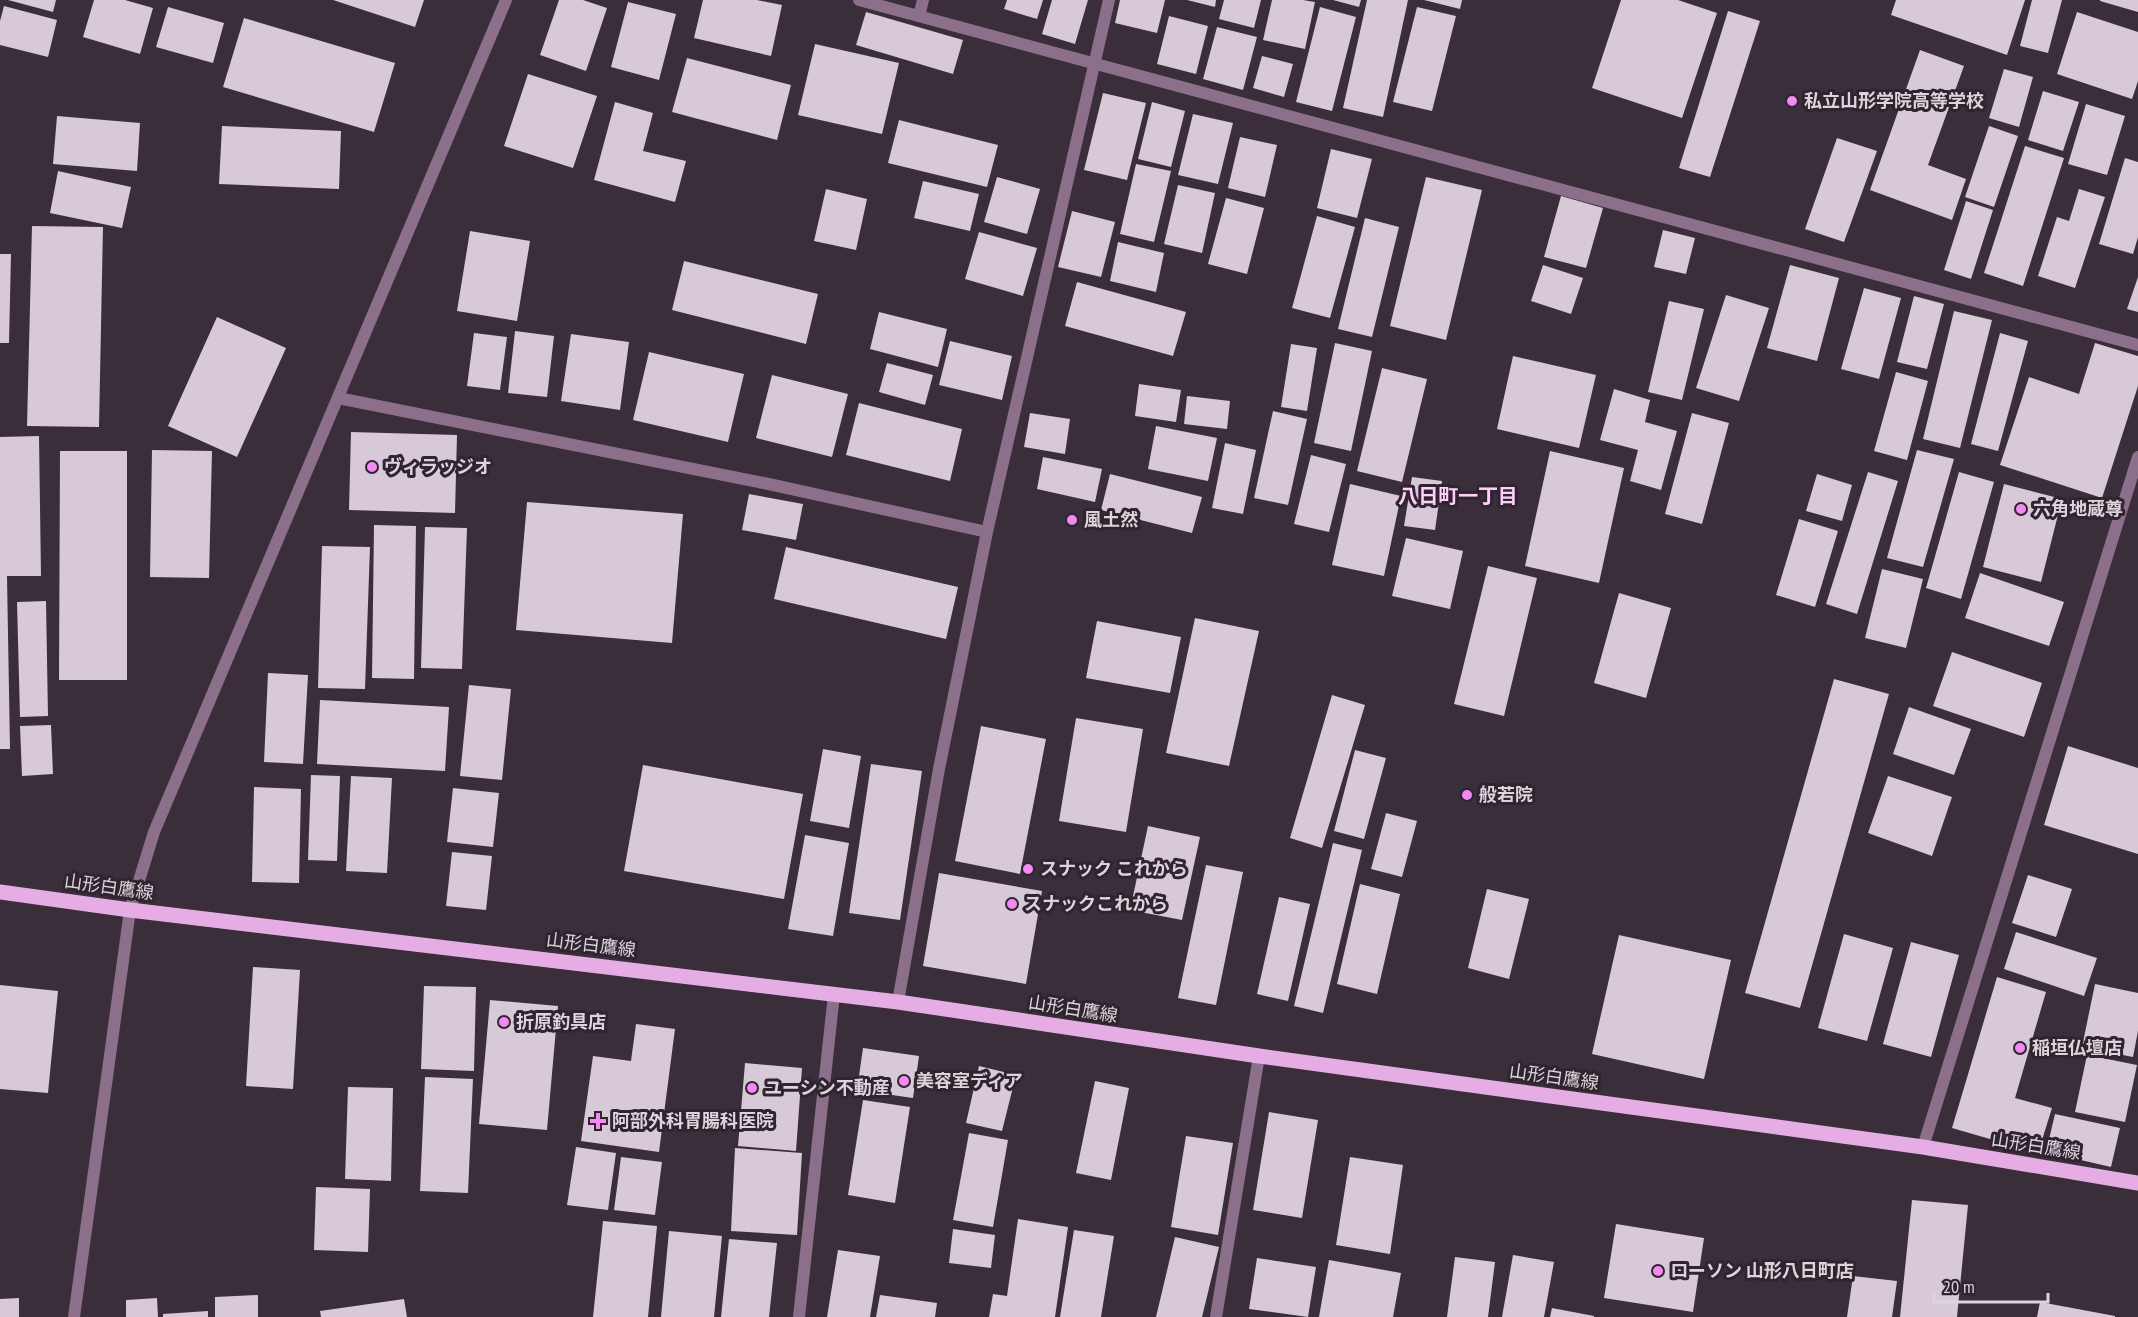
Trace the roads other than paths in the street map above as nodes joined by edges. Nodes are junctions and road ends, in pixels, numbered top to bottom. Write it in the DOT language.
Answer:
graph roads {
  1 [pos="506,0"];
  2 [pos="859,0"];
  3 [pos="923,0"];
  4 [pos="1109,0"];
  5 [pos="919,16"];
  6 [pos="1094,63"];
  7 [pos="2138,345"];
  8 [pos="339,398"];
  9 [pos="2138,457"];
  10 [pos="987,532"];
  11 [pos="0,892"];
  12 [pos="130,910"];
  13 [pos="834,994"];
  14 [pos="898,1002"];
  15 [pos="1259,1056"];
  16 [pos="1923,1147"];
  17 [pos="2138,1183"];
  18 [pos="74,1317"];
  19 [pos="799,1317"];
  20 [pos="1216,1317"];
  1 -- 8 [label="street"];
  2 -- 5 [label="street"];
  3 -- 5 [label="street"];
  4 -- 6 [label="street"];
  5 -- 6 [label="street"];
  6 -- 7 [label="street"];
  6 -- 10 [label="street"];
  8 -- 10 [label="street"];
  8 -- 12 [label="street"];
  9 -- 16 [label="street"];
  10 -- 14 [label="street"];
  11 -- 12 [label="main road, 山形白鷹線"];
  12 -- 13 [label="main road, 山形白鷹線"];
  12 -- 18 [label="street"];
  13 -- 14 [label="main road, 山形白鷹線"];
  13 -- 19 [label="street"];
  14 -- 15 [label="main road, 山形白鷹線"];
  15 -- 16 [label="main road, 山形白鷹線"];
  15 -- 20 [label="street"];
  16 -- 17 [label="main road, 山形白鷹線"];
}
